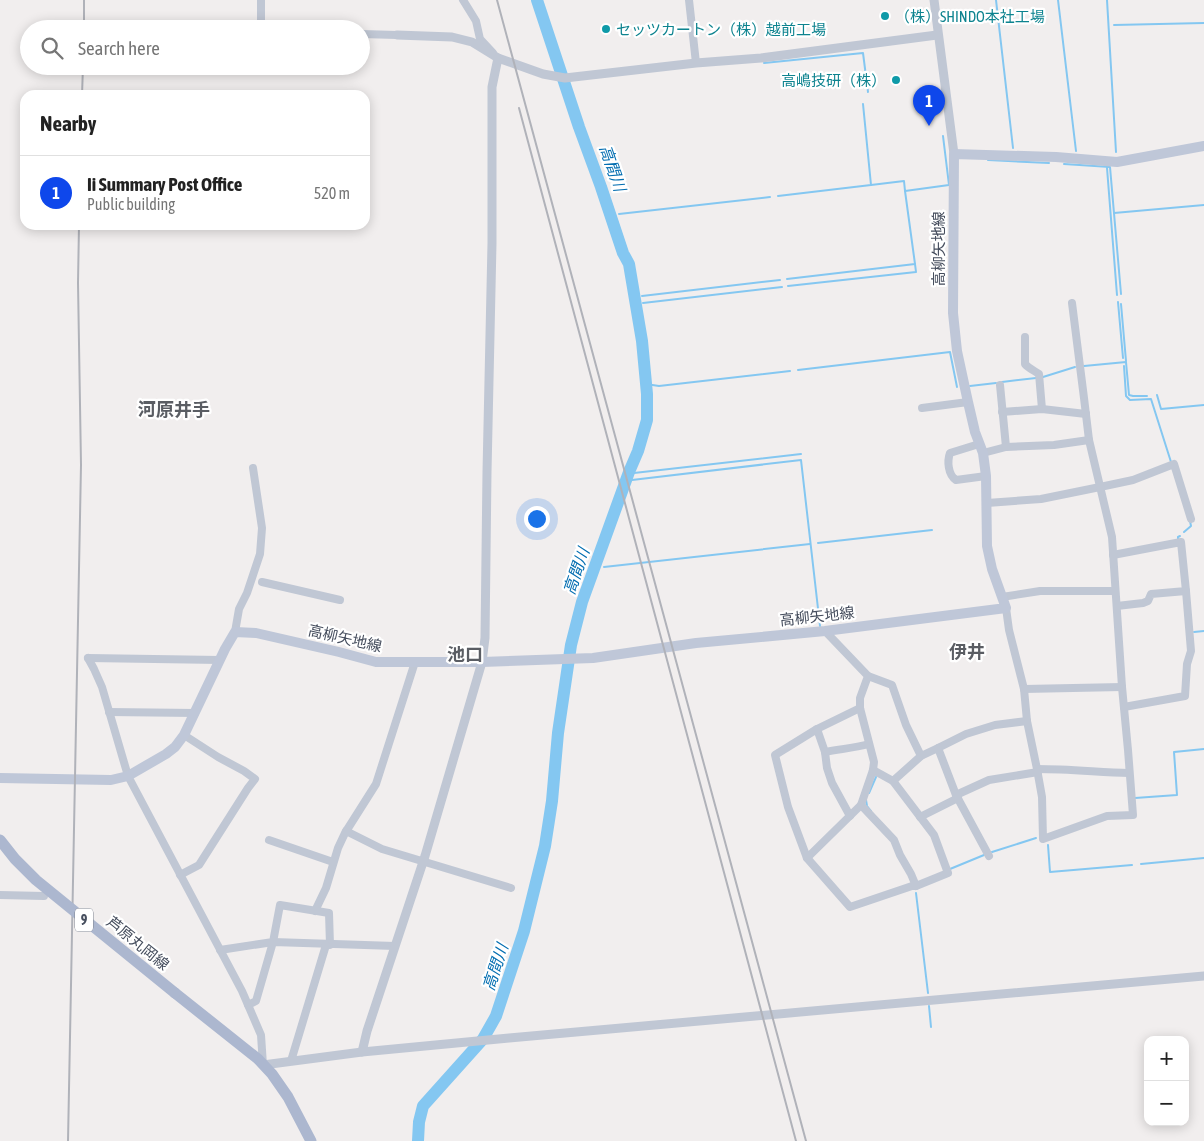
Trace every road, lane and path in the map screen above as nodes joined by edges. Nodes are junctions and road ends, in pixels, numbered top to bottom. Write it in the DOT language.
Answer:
graph roads {
  1 [pos="261,0"];
  2 [pos="463,0"];
  3 [pos="688,0"];
  4 [pos="934,0"];
  5 [pos="261,20"];
  6 [pos="370,34"];
  7 [pos="397,35"];
  8 [pos="938,35"];
  9 [pos="498,58"];
  10 [pos="696,63"];
  11 [pos="1204,146"];
  12 [pos="954,154"];
  13 [pos="1072,303"];
  14 [pos="1025,336"];
  15 [pos="1000,385"];
  16 [pos="968,402"];
  17 [pos="922,408"];
  18 [pos="1042,409"];
  19 [pos="1002,412"];
  20 [pos="1086,414"];
  21 [pos="1088,440"];
  22 [pos="1006,447"];
  23 [pos="981,449"];
  24 [pos="253,468"];
  25 [pos="986,476"];
  26 [pos="1100,487"];
  27 [pos="986,503"];
  28 [pos="1191,519"];
  29 [pos="1113,555"];
  30 [pos="262,582"];
  31 [pos="1115,591"];
  32 [pos="1186,591"];
  33 [pos="1002,597"];
  34 [pos="340,600"];
  35 [pos="1117,606"];
  36 [pos="1006,608"];
  37 [pos="824,631"];
  38 [pos="235,632"];
  39 [pos="220,660"];
  40 [pos="415,662"];
  41 [pos="482,662"];
  42 [pos="868,676"];
  43 [pos="1122,687"];
  44 [pos="1024,689"];
  45 [pos="1124,707"];
  46 [pos="860,708"];
  47 [pos="109,712"];
  48 [pos="195,713"];
  49 [pos="1027,720"];
  50 [pos="817,729"];
  51 [pos="184,734"];
  52 [pos="869,744"];
  53 [pos="938,748"];
  54 [pos="825,752"];
  55 [pos="921,756"];
  56 [pos="873,770"];
  57 [pos="1038,770"];
  58 [pos="1129,773"];
  59 [pos="128,776"];
  60 [pos="0,778"];
  61 [pos="893,781"];
  62 [pos="957,797"];
  63 [pos="861,805"];
  64 [pos="850,816"];
  65 [pos="920,817"];
  66 [pos="346,832"];
  67 [pos="0,840"];
  68 [pos="270,840"];
  69 [pos="989,856"];
  70 [pos="807,858"];
  71 [pos="333,862"];
  72 [pos="424,862"];
  73 [pos="180,875"];
  74 [pos="916,886"];
  75 [pos="511,888"];
  76 [pos="0,895"];
  77 [pos="44,896"];
  78 [pos="315,911"];
  79 [pos="273,942"];
  80 [pos="328,945"];
  81 [pos="395,946"];
  82 [pos="220,950"];
  83 [pos="1204,976"];
  84 [pos="248,1005"];
  85 [pos="362,1052"];
  86 [pos="291,1061"];
  87 [pos="263,1065"];
  88 [pos="311,1141"];
  1 -- 5 [label="street"];
  2 -- 9 [label="street"];
  3 -- 10 [label="street"];
  4 -- 8 [label="street"];
  6 -- 7 [label="street"];
  7 -- 9 [label="street"];
  8 -- 10 [label="street"];
  8 -- 12 [label="street"];
  9 -- 10 [label="street"];
  9 -- 41 [label="street"];
  11 -- 12 [label="main road"];
  12 -- 16 [label="main road, 高柳矢地線"];
  13 -- 20 [label="street"];
  14 -- 18 [label="street"];
  15 -- 19 [label="street"];
  16 -- 17 [label="street"];
  16 -- 23 [label="main road, 高柳矢地線"];
  18 -- 19 [label="street"];
  18 -- 20 [label="street"];
  19 -- 22 [label="street"];
  20 -- 21 [label="street"];
  21 -- 22 [label="street"];
  21 -- 26 [label="street"];
  22 -- 23 [label="street"];
  23 -- 25 [label="main road, 高柳矢地線"];
  23 -- 25 [label="street"];
  24 -- 38 [label="street"];
  25 -- 27 [label="main road, 高柳矢地線"];
  26 -- 27 [label="street"];
  26 -- 28 [label="street"];
  26 -- 29 [label="street"];
  27 -- 33 [label="main road, 高柳矢地線"];
  29 -- 31 [label="street"];
  29 -- 32 [label="street"];
  30 -- 34 [label="street"];
  31 -- 33 [label="street"];
  31 -- 35 [label="street"];
  32 -- 35 [label="street"];
  32 -- 45 [label="street"];
  33 -- 36 [label="main road, 高柳矢地線"];
  35 -- 43 [label="street"];
  36 -- 37 [label="main road, 高柳矢地線"];
  36 -- 44 [label="street"];
  37 -- 41 [label="main road, 高柳矢地線"];
  37 -- 42 [label="street"];
  38 -- 39 [label="main road"];
  38 -- 40 [label="main road, 高柳矢地線"];
  39 -- 47 [label="street"];
  39 -- 48 [label="main road"];
  40 -- 41 [label="main road, 高柳矢地線"];
  40 -- 66 [label="street"];
  41 -- 72 [label="street"];
  42 -- 46 [label="street"];
  42 -- 55 [label="street"];
  43 -- 44 [label="street"];
  43 -- 45 [label="street"];
  44 -- 49 [label="street"];
  45 -- 58 [label="street"];
  46 -- 50 [label="street"];
  46 -- 52 [label="street"];
  47 -- 48 [label="street"];
  47 -- 59 [label="street"];
  48 -- 51 [label="main road"];
  49 -- 53 [label="street"];
  49 -- 57 [label="street"];
  50 -- 54 [label="street"];
  50 -- 70 [label="street"];
  51 -- 59 [label="main road"];
  51 -- 73 [label="street"];
  52 -- 54 [label="street"];
  52 -- 56 [label="street"];
  53 -- 55 [label="street"];
  53 -- 62 [label="street"];
  54 -- 64 [label="street"];
  55 -- 61 [label="street"];
  56 -- 61 [label="street"];
  56 -- 63 [label="street"];
  57 -- 58 [label="street"];
  57 -- 58 [label="street"];
  57 -- 62 [label="street"];
  59 -- 60 [label="main road"];
  59 -- 73 [label="street"];
  61 -- 65 [label="street"];
  62 -- 65 [label="street"];
  62 -- 69 [label="street"];
  63 -- 64 [label="street"];
  63 -- 74 [label="street"];
  64 -- 70 [label="street"];
  65 -- 74 [label="street"];
  66 -- 71 [label="street"];
  66 -- 72 [label="street"];
  67 -- 87 [label="main road, 芦原丸岡線 / 9, bridge"];
  68 -- 71 [label="street"];
  70 -- 74 [label="street"];
  71 -- 78 [label="street"];
  72 -- 75 [label="street"];
  72 -- 81 [label="street"];
  73 -- 82 [label="street"];
  76 -- 77 [label="street"];
  78 -- 79 [label="street"];
  78 -- 80 [label="street"];
  79 -- 80 [label="street"];
  79 -- 82 [label="street"];
  79 -- 84 [label="street"];
  80 -- 81 [label="street"];
  80 -- 86 [label="street"];
  81 -- 85 [label="street"];
  82 -- 84 [label="street"];
  83 -- 85 [label="street"];
  84 -- 87 [label="street"];
  85 -- 86 [label="street"];
  86 -- 87 [label="street"];
  87 -- 88 [label="main road, 9"];
}
